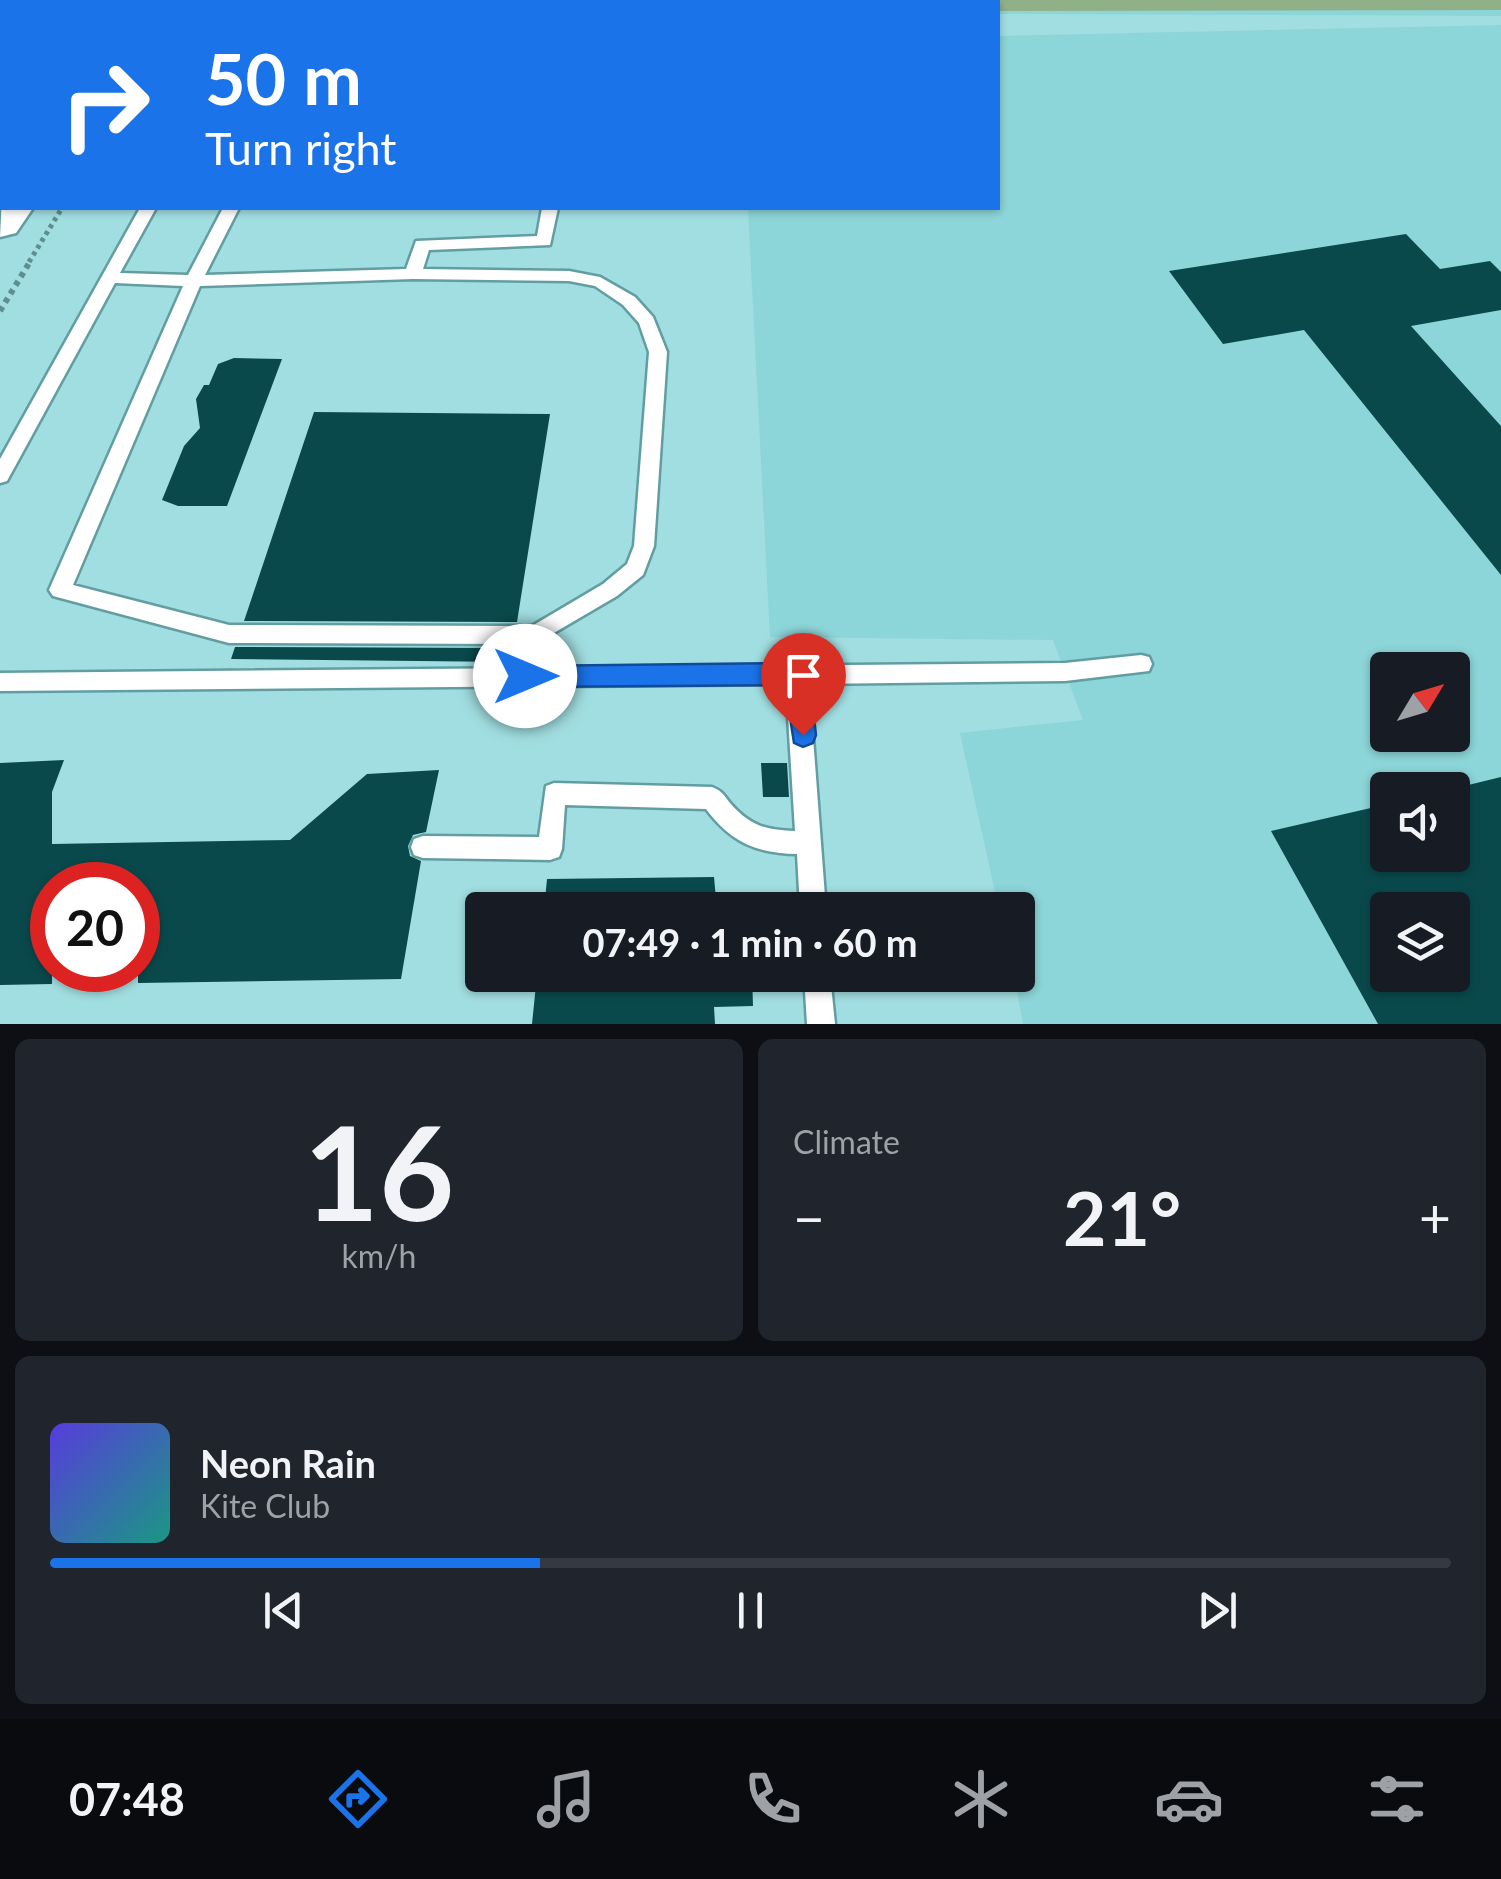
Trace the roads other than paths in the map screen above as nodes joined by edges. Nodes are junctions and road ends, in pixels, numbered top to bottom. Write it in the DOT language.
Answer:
graph roads {
  1 [pos="147,210"];
  2 [pos="230,210"];
  3 [pos="550,210"];
  4 [pos="413,274"];
  5 [pos="109,278"];
  6 [pos="194,282"];
  7 [pos="0,476"];
  8 [pos="1141,664"];
  9 [pos="797,674"];
  10 [pos="0,682"];
  11 [pos="808,844"];
  12 [pos="424,847"];
  13 [pos="812,892"];
  14 [pos="818,992"];
  15 [pos="821,1024"];
  1 -- 5 [label="lane"];
  2 -- 6 [label="lane"];
  3 -- 4 [label="lane"];
  4 -- 6 [label="lane"];
  4 -- 6 [label="lane"];
  5 -- 6 [label="lane"];
  5 -- 7 [label="lane"];
  8 -- 9 [label="lane"];
  9 -- 10 [label="lane"];
  9 -- 11 [label="lane"];
  11 -- 12 [label="lane"];
  11 -- 13 [label="lane"];
  14 -- 15 [label="lane"];
}
